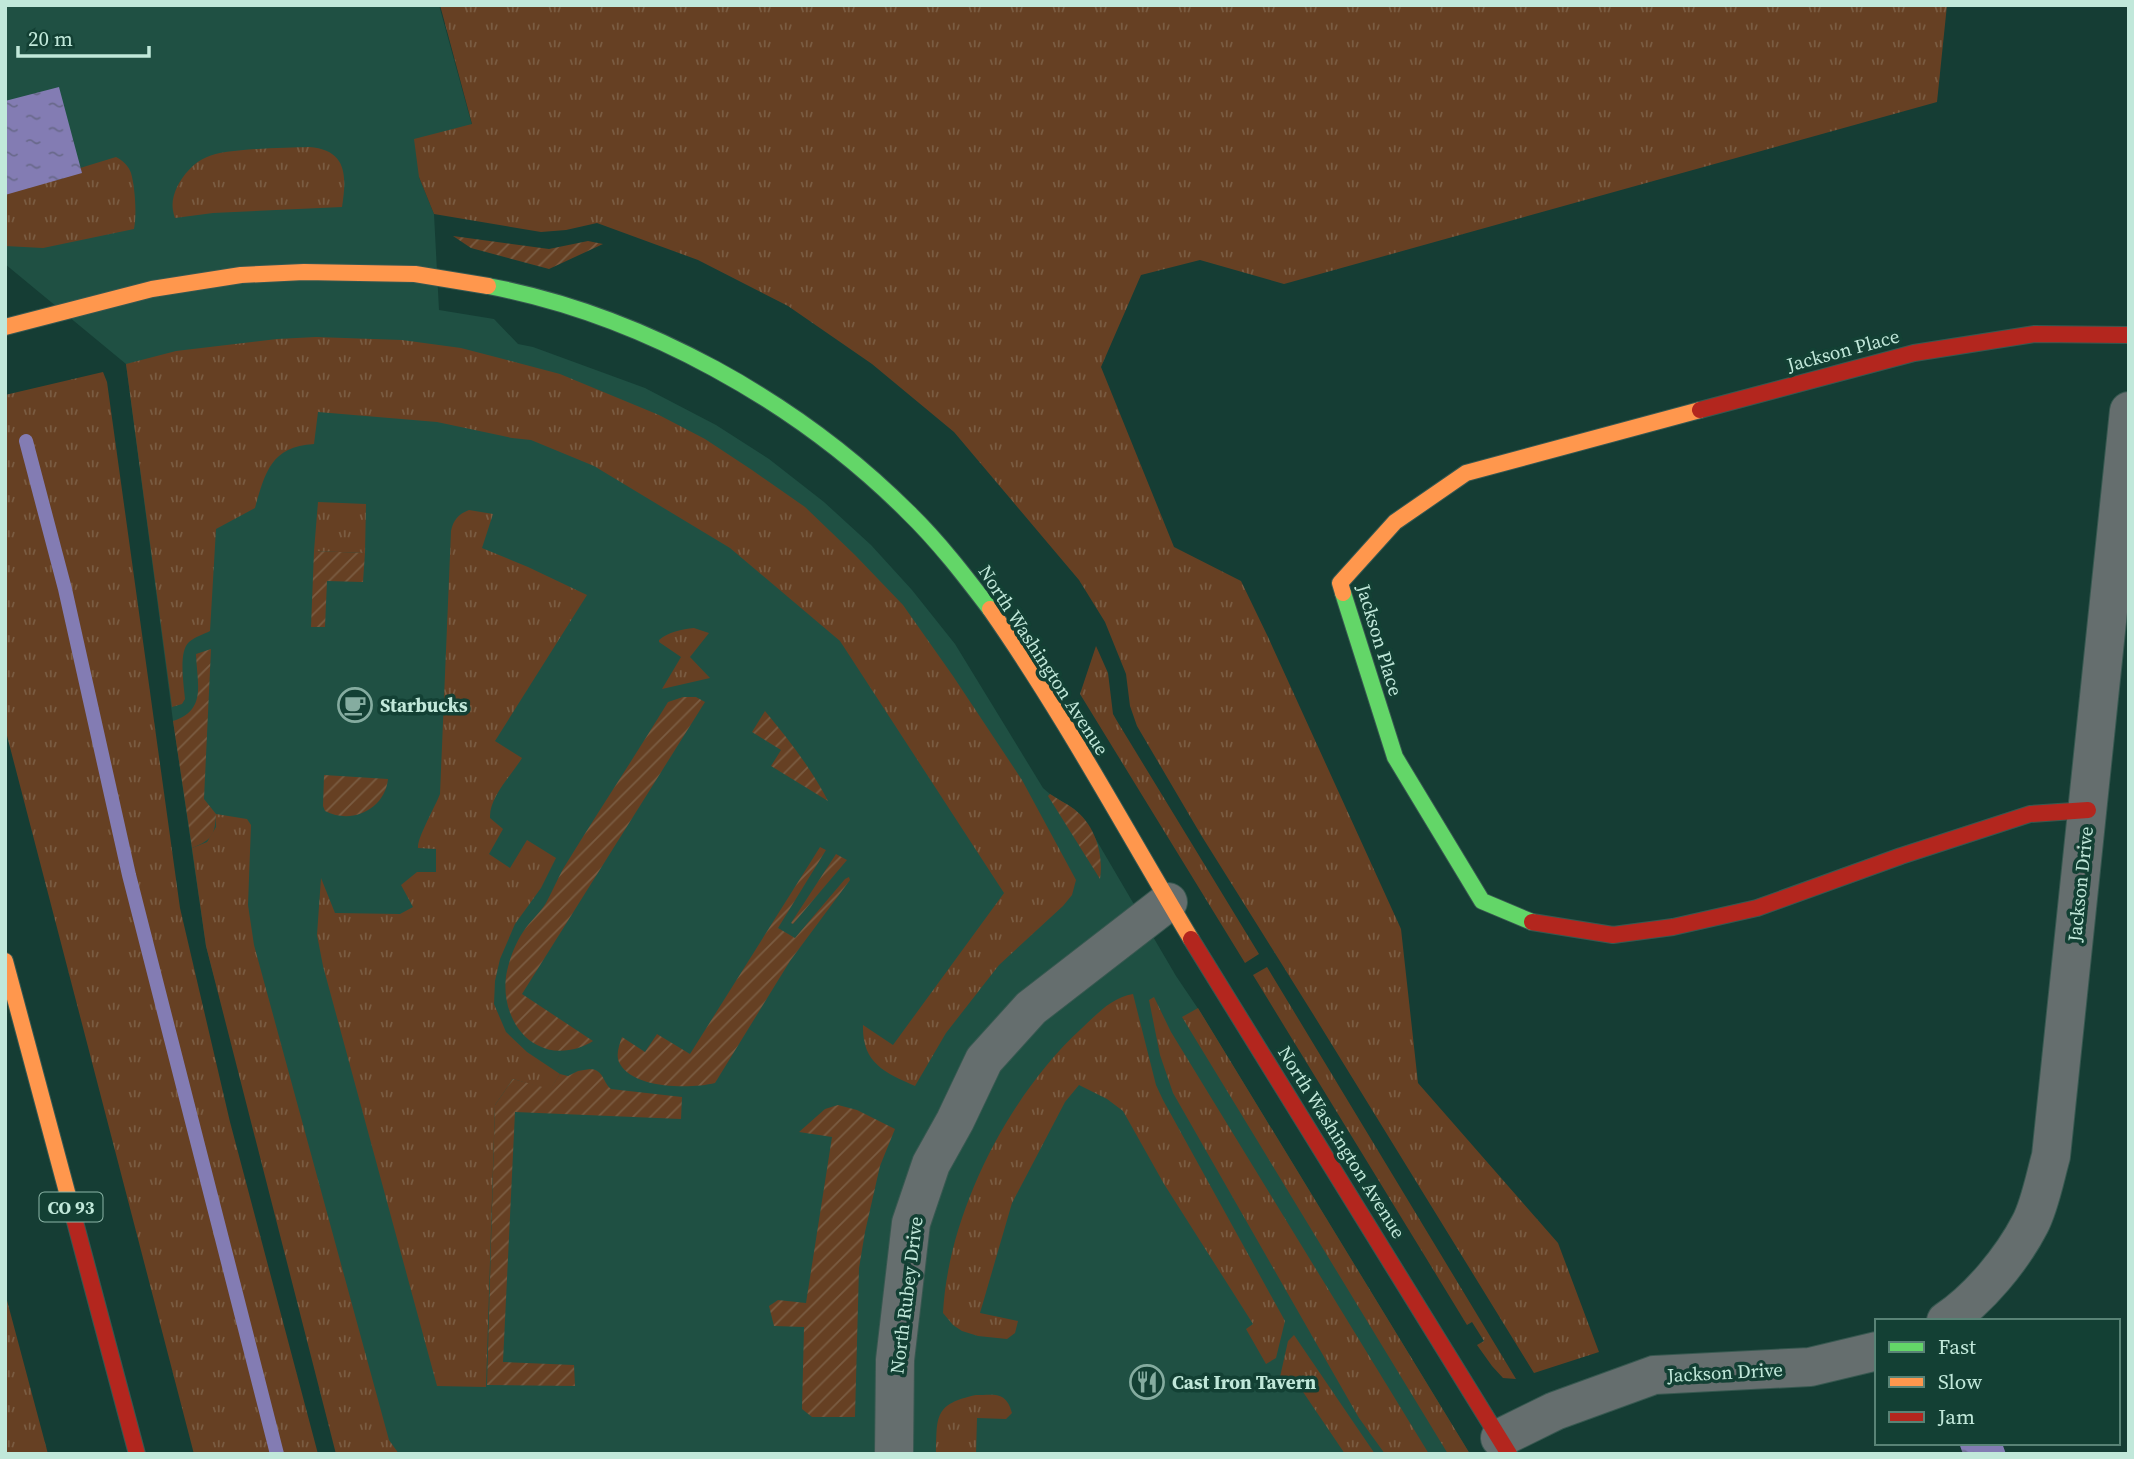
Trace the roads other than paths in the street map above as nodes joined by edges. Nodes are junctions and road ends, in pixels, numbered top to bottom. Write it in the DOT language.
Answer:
graph roads {
  1 [pos="5,327"];
  2 [pos="2129,335"];
  3 [pos="2129,411"];
  4 [pos="2088,810"];
  5 [pos="1168,902"];
  6 [pos="5,961"];
  7 [pos="1949,1319"];
  8 [pos="1875,1351"];
  9 [pos="1505,1446"];
  10 [pos="137,1454"];
  11 [pos="894,1454"];
  1 -- 5 [label="main road, North Washington Avenue"];
  2 -- 4 [label="main road, Jackson Place"];
  3 -- 4 [label="street, Jackson Drive"];
  4 -- 7 [label="street, Jackson Drive"];
  5 -- 9 [label="main road, North Washington Avenue"];
  5 -- 11 [label="street, North Rubey Drive"];
  6 -- 10 [label="main road, CO 93"];
  8 -- 9 [label="street, Jackson Drive"];
}
